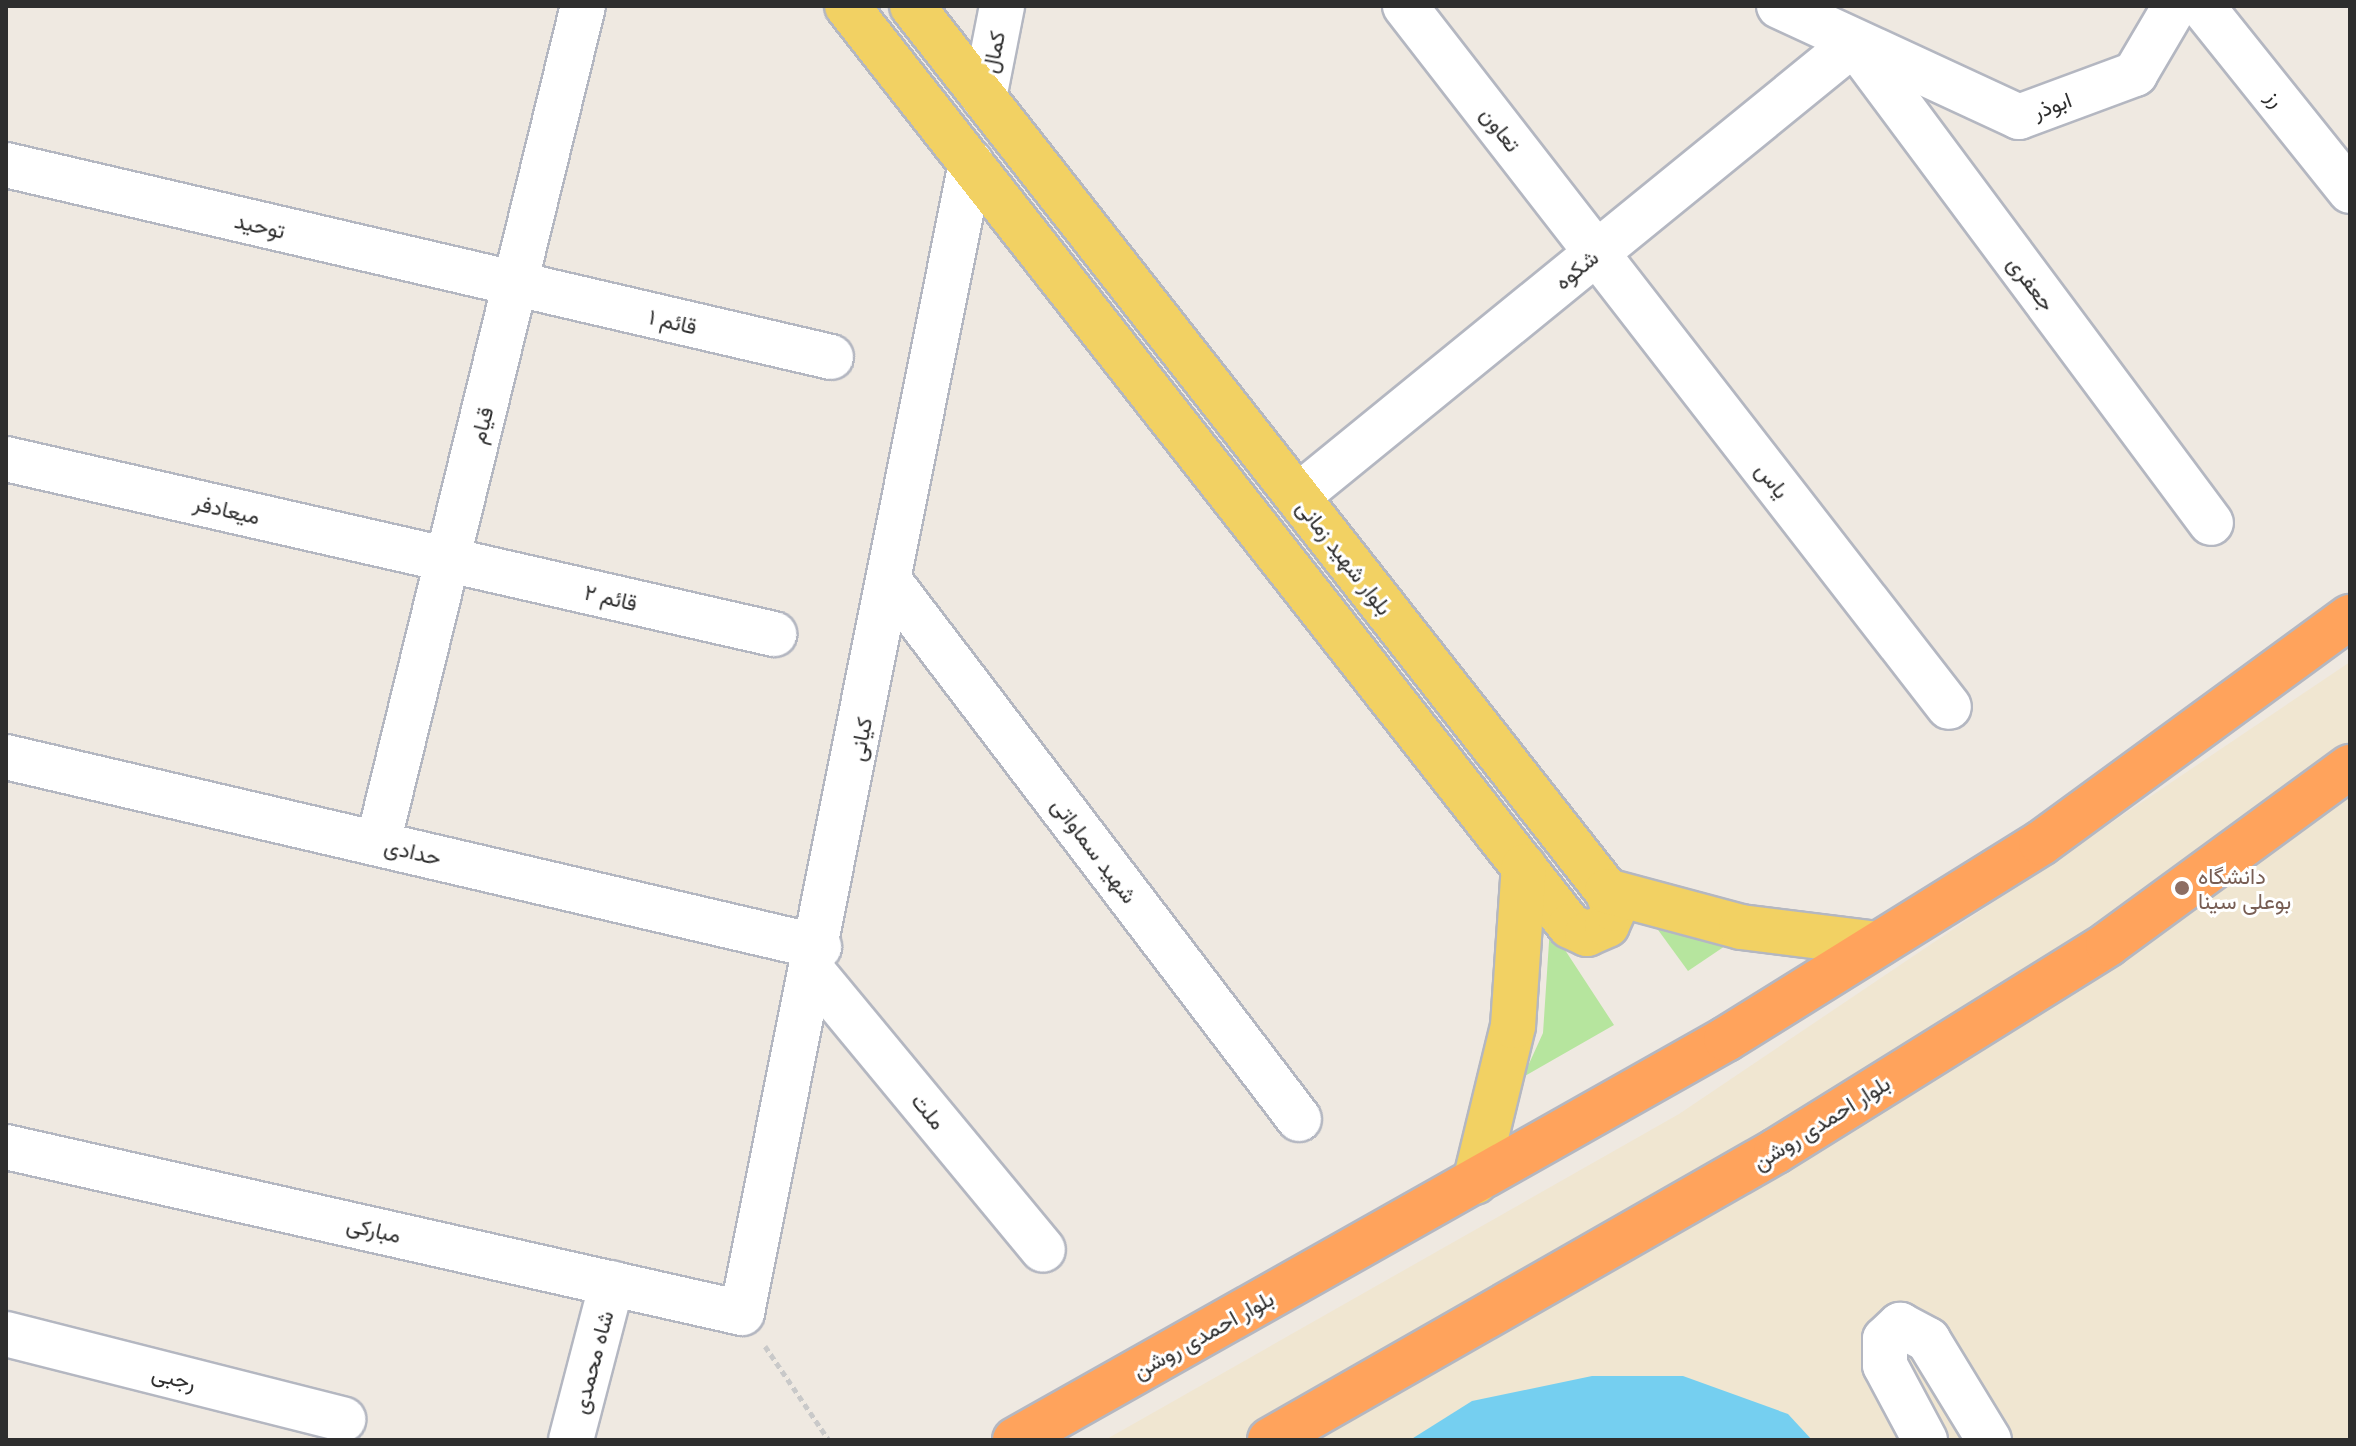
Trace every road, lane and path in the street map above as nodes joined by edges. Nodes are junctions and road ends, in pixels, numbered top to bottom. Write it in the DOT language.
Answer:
graph roads {
  1 [pos="583,6"];
  2 [pos="847,6"];
  3 [pos="912,6"];
  4 [pos="1002,6"];
  5 [pos="1405,6"];
  6 [pos="1779,6"];
  7 [pos="2175,6"];
  8 [pos="2202,6"];
  9 [pos="1854,43"];
  10 [pos="984,98"];
  11 [pos="971,163"];
  12 [pos="6,165"];
  13 [pos="2350,191"];
  14 [pos="1596,252"];
  15 [pos="515,284"];
  16 [pos="831,357"];
  17 [pos="6,459"];
  18 [pos="1298,496"];
  19 [pos="2211,523"];
  20 [pos="448,559"];
  21 [pos="890,582"];
  22 [pos="2350,617"];
  23 [pos="774,634"];
  24 [pos="1949,707"];
  25 [pos="6,757"];
  26 [pos="2350,767"];
  27 [pos="378,843"];
  28 [pos="1524,866"];
  29 [pos="1607,891"];
  30 [pos="1878,944"];
  31 [pos="817,960"];
  32 [pos="1299,1119"];
  33 [pos="6,1147"];
  34 [pos="1475,1182"];
  35 [pos="1043,1250"];
  36 [pos="612,1283"];
  37 [pos="742,1313"];
  38 [pos="6,1334"];
  39 [pos="343,1419"];
  40 [pos="571,1440"];
  41 [pos="829,1440"];
  42 [pos="1015,1440"];
  43 [pos="1270,1440"];
  44 [pos="1925,1440"];
  45 [pos="1989,1440"];
  1 -- 15 [label="street, قیام"];
  2 -- 11 [label="main road"];
  3 -- 10 [label="main road, بلوار شهید زمانی"];
  4 -- 10 [label="street, کمال"];
  5 -- 14 [label="street, تعاون"];
  6 -- 9 [label="street, ابوذر"];
  7 -- 9 [label="street, ابوذر"];
  8 -- 13 [label="street, رز"];
  9 -- 14 [label="street, شکوه"];
  9 -- 19 [label="street, جعفری"];
  10 -- 18 [label="main road, بلوار شهید زمانی"];
  11 -- 21 [label="street, کیانی"];
  11 -- 28 [label="main road"];
  12 -- 15 [label="street, توحید"];
  14 -- 18 [label="street, شکوه"];
  14 -- 24 [label="street, یاس"];
  15 -- 16 [label="street, قائم ۱"];
  15 -- 20 [label="street, قیام"];
  17 -- 20 [label="street, میعادفر"];
  18 -- 29 [label="main road, بلوار شهید زمانی"];
  20 -- 23 [label="street, قائم ۲"];
  20 -- 27 [label="street, قیام"];
  21 -- 31 [label="street, کیانی"];
  21 -- 32 [label="street, شهید سماواتی"];
  22 -- 30 [label="highway, بلوار احمدی روشن"];
  25 -- 27 [label="street, حدادی"];
  26 -- 43 [label="highway, بلوار احمدی روشن"];
  27 -- 31 [label="street, حدادی"];
  28 -- 29 [label="main road"];
  28 -- 34 [label="main road"];
  29 -- 30 [label="main road"];
  30 -- 34 [label="highway, بلوار احمدی روشن"];
  31 -- 35 [label="street, ملت"];
  31 -- 37 [label="street, کیانی"];
  33 -- 36 [label="street, مبارکی"];
  34 -- 42 [label="highway, بلوار احمدی روشن"];
  36 -- 37 [label="street, مبارکی"];
  36 -- 40 [label="street, شاه محمدی"];
  37 -- 41 [label="path"];
  38 -- 39 [label="street, رجبی"];
  44 -- 45 [label="street"];
}
